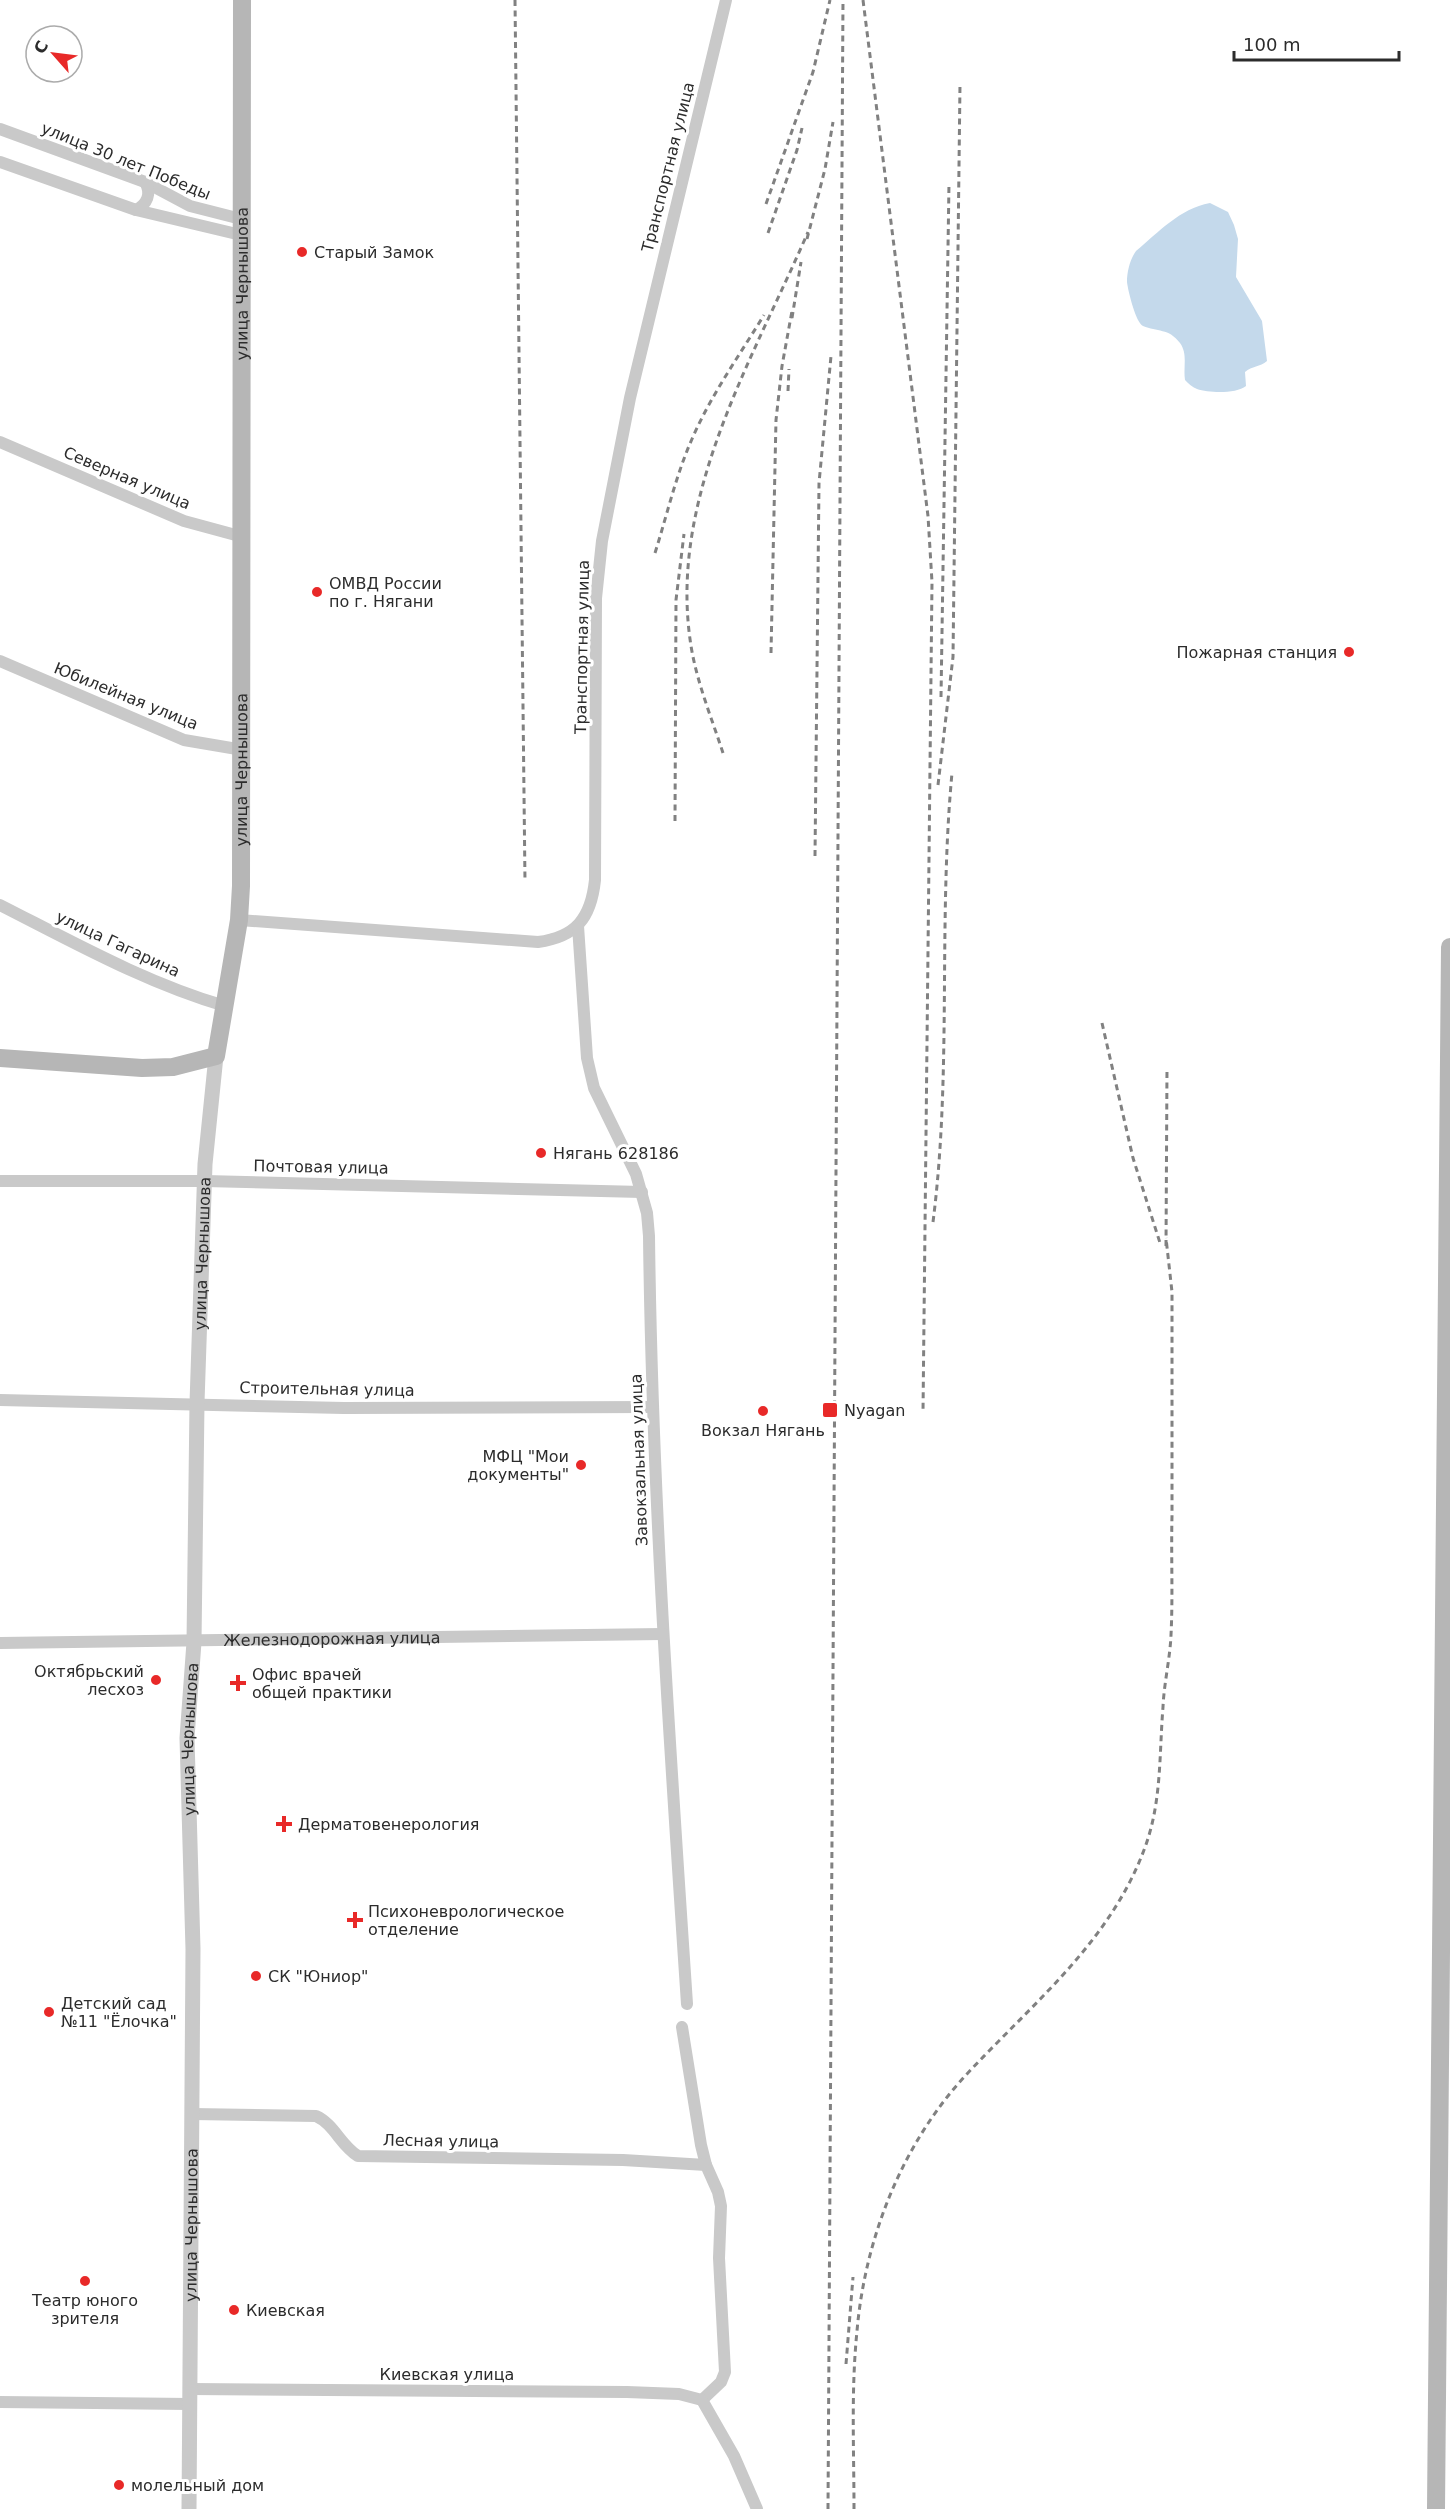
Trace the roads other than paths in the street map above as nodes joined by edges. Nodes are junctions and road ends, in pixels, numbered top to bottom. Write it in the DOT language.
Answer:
graph roads {
  1 [pos="242,0"];
  2 [pos="726,0"];
  3 [pos="0,129"];
  4 [pos="0,162"];
  5 [pos="145,182"];
  6 [pos="136,210"];
  7 [pos="241,227"];
  8 [pos="0,442"];
  9 [pos="243,537"];
  10 [pos="0,661"];
  11 [pos="243,750"];
  12 [pos="0,905"];
  13 [pos="239,920"];
  14 [pos="578,926"];
  15 [pos="1450,947"];
  16 [pos="225,1006"];
  17 [pos="216,1056"];
  18 [pos="0,1058"];
  19 [pos="0,1181"];
  20 [pos="205,1181"];
  21 [pos="642,1192"];
  22 [pos="0,1400"];
  23 [pos="197,1403"];
  24 [pos="653,1407"];
  25 [pos="1448,1477"];
  26 [pos="663,1634"];
  27 [pos="194,1642"];
  28 [pos="0,1643"];
  29 [pos="687,2004"];
  30 [pos="682,2027"];
  31 [pos="192,2115"];
  32 [pos="706,2165"];
  33 [pos="190,2396"];
  34 [pos="702,2400"];
  35 [pos="0,2402"];
  36 [pos="189,2509"];
  37 [pos="757,2509"];
  38 [pos="1436,2509"];
  1 -- 7 [label="main road, улица Чернышова"];
  2 -- 14 [label="street, Транспортная улица"];
  3 -- 5 [label="street, улица 30 лет Победы"];
  4 -- 6 [label="street, улица 30 лет Победы"];
  5 -- 6 [label="street"];
  5 -- 7 [label="street, улица 30 лет Победы"];
  6 -- 7 [label="street, улица 30 лет Победы"];
  7 -- 9 [label="main road, улица Чернышова"];
  8 -- 9 [label="street, Северная улица"];
  9 -- 11 [label="main road, улица Чернышова"];
  10 -- 11 [label="street, Юбилейная улица"];
  11 -- 13 [label="main road, улица Чернышова"];
  12 -- 16 [label="street, улица Гагарина"];
  13 -- 14 [label="street"];
  13 -- 16 [label="main road, улица Чернышова"];
  14 -- 21 [label="street, Завокзальная улица"];
  15 -- 25 [label="main road"];
  16 -- 17 [label="main road, улица Чернышова"];
  17 -- 18 [label="main road"];
  17 -- 20 [label="street, улица Чернышова"];
  19 -- 20 [label="street, Почтовая улица"];
  20 -- 21 [label="street, Почтовая улица"];
  20 -- 23 [label="street, улица Чернышова"];
  21 -- 24 [label="street, Завокзальная улица"];
  22 -- 23 [label="street, Строительная улица"];
  23 -- 24 [label="street, Строительная улица"];
  23 -- 27 [label="street, улица Чернышова"];
  24 -- 26 [label="street, Завокзальная улица"];
  25 -- 38 [label="main road"];
  26 -- 27 [label="street, Железнодорожная улица"];
  26 -- 29 [label="street, Завокзальная улица"];
  27 -- 28 [label="street, Железнодорожная улица"];
  27 -- 31 [label="street, улица Чернышова"];
  30 -- 32 [label="street"];
  31 -- 32 [label="street, Лесная улица"];
  31 -- 33 [label="street, улица Чернышова"];
  32 -- 34 [label="street"];
  33 -- 34 [label="street, Киевская улица"];
  33 -- 35 [label="street, Киевская улица"];
  33 -- 36 [label="street, улица Чернышова"];
  34 -- 37 [label="street"];
}
